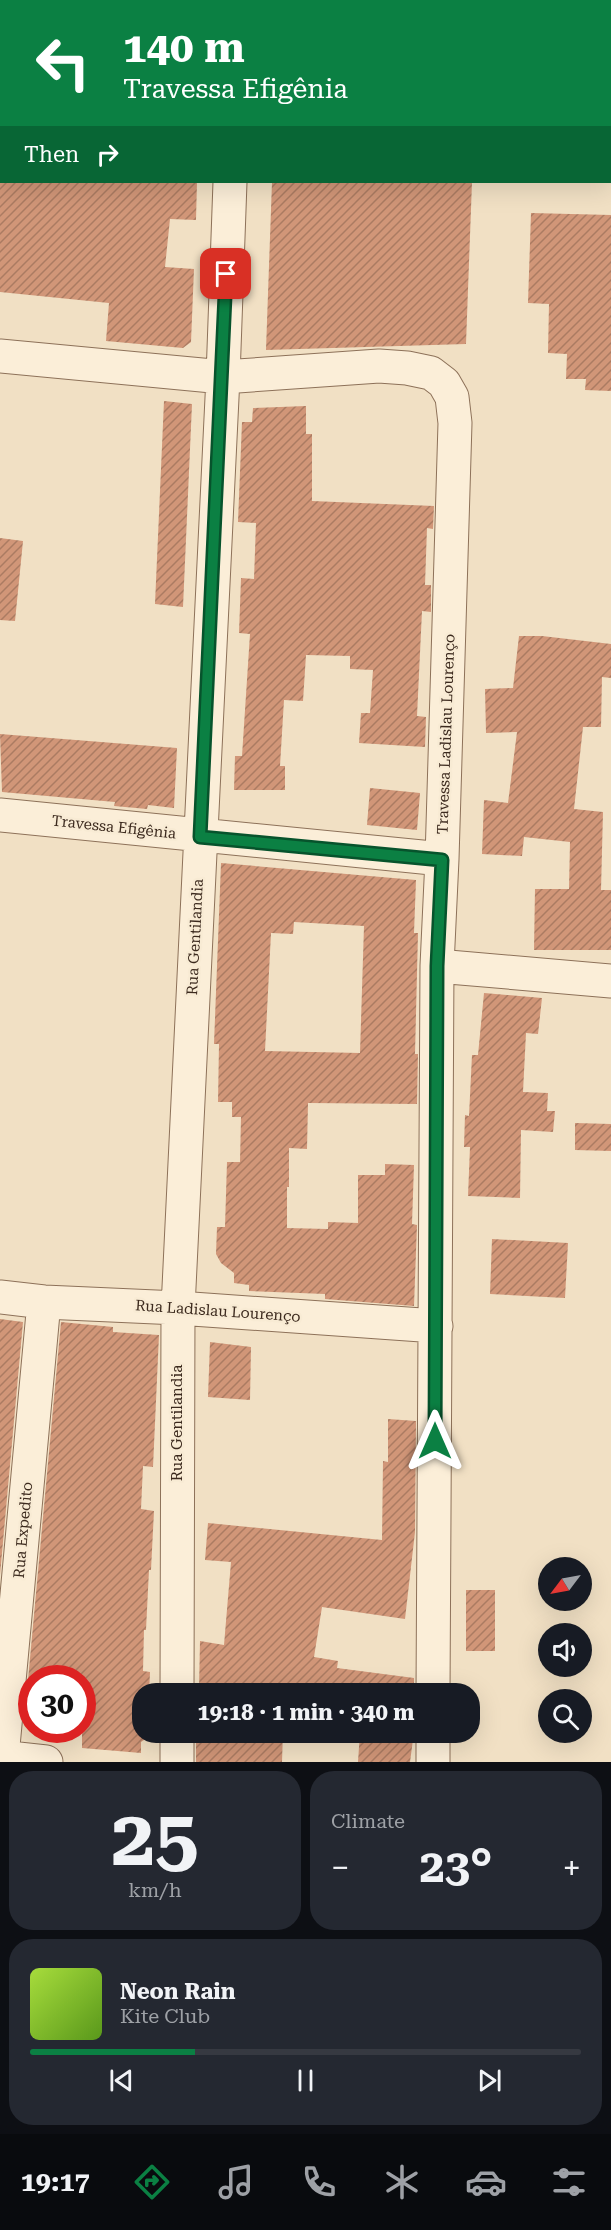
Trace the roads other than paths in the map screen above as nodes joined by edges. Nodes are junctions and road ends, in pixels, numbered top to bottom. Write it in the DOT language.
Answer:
graph roads {
  1 [pos="230,183"];
  2 [pos="0,356"];
  3 [pos="223,377"];
  4 [pos="0,815"];
  5 [pos="200,837"];
  6 [pos="442,860"];
  7 [pos="437,966"];
  8 [pos="611,981"];
  9 [pos="0,1297"];
  10 [pos="44,1302"];
  11 [pos="178,1308"];
  12 [pos="436,1326"];
  13 [pos="177,1683"];
  14 [pos="434,1683"];
  15 [pos="177,1743"];
  16 [pos="433,1743"];
  17 [pos="1,1757"];
  18 [pos="46,1762"];
  19 [pos="177,1762"];
  20 [pos="433,1762"];
  1 -- 3 [label="street, Rua Gentilandia"];
  2 -- 3 [label="street, Travessa Ladislau Lourenço"];
  3 -- 5 [label="street, Rua Gentilandia"];
  3 -- 6 [label="street, Travessa Ladislau Lourenço"];
  4 -- 5 [label="street, Travessa Efigênia"];
  5 -- 6 [label="street, Travessa Efigênia"];
  5 -- 11 [label="street, Rua Gentilandia"];
  6 -- 7 [label="street, Travessa Ladislau Lourenço"];
  7 -- 8 [label="street"];
  7 -- 12 [label="street, Travessa Ladislau Lourenço"];
  9 -- 10 [label="street, Rua Ladislau Lourenço"];
  10 -- 11 [label="street, Rua Ladislau Lourenço"];
  10 -- 17 [label="street, Rua Expedito"];
  11 -- 12 [label="street, Rua Ladislau Lourenço"];
  11 -- 13 [label="street, Rua Gentilandia"];
  12 -- 14 [label="street, Travessa Ladislau Lourenço"];
  15 -- 19 [label="street"];
  16 -- 20 [label="street"];
  17 -- 18 [label="street"];
}
